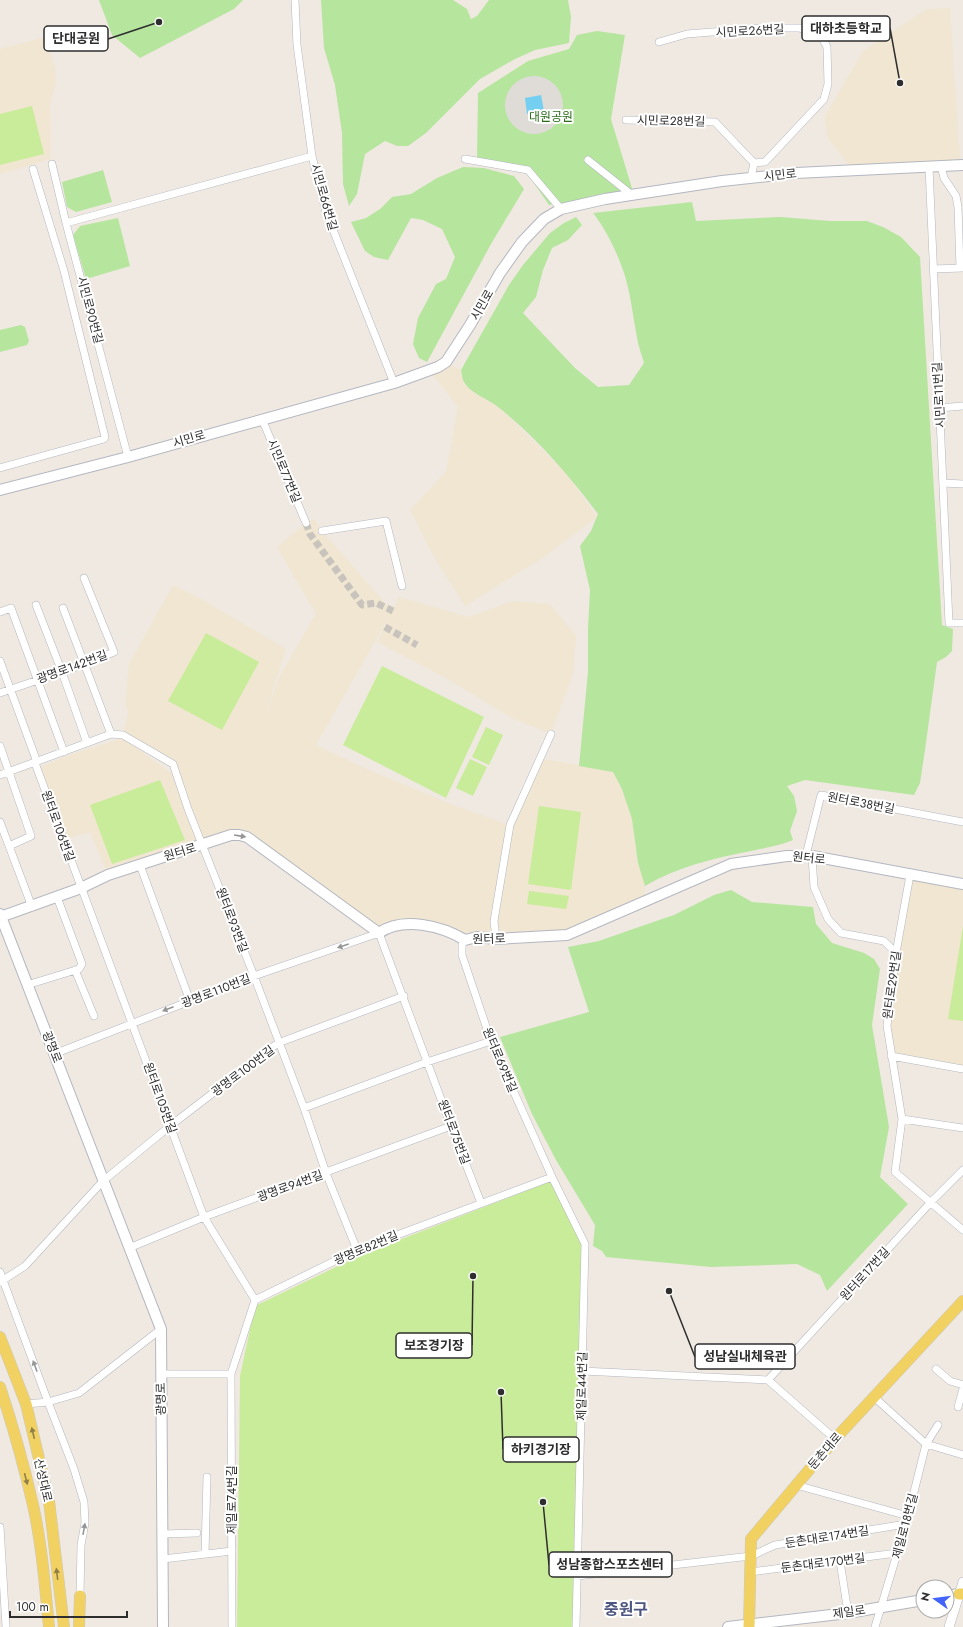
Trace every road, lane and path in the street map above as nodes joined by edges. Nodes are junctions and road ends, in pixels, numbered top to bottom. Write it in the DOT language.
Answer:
graph roads {
  1 [pos="295,0"];
  2 [pos="659,42"];
  3 [pos="626,120"];
  4 [pos="312,156"];
  5 [pos="465,159"];
  6 [pos="588,160"];
  7 [pos="754,163"];
  8 [pos="52,164"];
  9 [pos="963,165"];
  10 [pos="941,166"];
  11 [pos="929,167"];
  12 [pos="32,169"];
  13 [pos="751,178"];
  14 [pos="632,195"];
  15 [pos="561,209"];
  16 [pos="66,223"];
  17 [pos="962,268"];
  18 [pos="933,269"];
  19 [pos="394,383"];
  20 [pos="963,406"];
  21 [pos="939,408"];
  22 [pos="262,419"];
  23 [pos="128,456"];
  24 [pos="0,468"];
  25 [pos="943,483"];
  26 [pos="963,484"];
  27 [pos="0,490"];
  28 [pos="306,523"];
  29 [pos="322,531"];
  30 [pos="84,578"];
  31 [pos="402,586"];
  32 [pos="36,605"];
  33 [pos="63,608"];
  34 [pos="0,612"];
  35 [pos="963,623"];
  36 [pos="0,661"];
  37 [pos="85,664"];
  38 [pos="62,672"];
  39 [pos="38,680"];
  40 [pos="10,689"];
  41 [pos="0,693"];
  42 [pos="111,734"];
  43 [pos="551,734"];
  44 [pos="87,743"];
  45 [pos="0,746"];
  46 [pos="64,752"];
  47 [pos="36,762"];
  48 [pos="9,772"];
  49 [pos="0,775"];
  50 [pos="0,822"];
  51 [pos="963,822"];
  52 [pos="203,845"];
  53 [pos="9,846"];
  54 [pos="809,856"];
  55 [pos="140,865"];
  56 [pos="910,875"];
  57 [pos="963,884"];
  58 [pos="81,888"];
  59 [pos="57,897"];
  60 [pos="32,907"];
  61 [pos="0,916"];
  62 [pos="379,933"];
  63 [pos="496,939"];
  64 [pos="465,940"];
  65 [pos="896,954"];
  66 [pos="75,970"];
  67 [pos="254,976"];
  68 [pos="27,985"];
  69 [pos="404,996"];
  70 [pos="190,1001"];
  71 [pos="94,1016"];
  72 [pos="132,1023"];
  73 [pos="491,1040"];
  74 [pos="278,1043"];
  75 [pos="54,1054"];
  76 [pos="892,1056"];
  77 [pos="427,1062"];
  78 [pos="963,1070"];
  79 [pos="304,1108"];
  80 [pos="902,1119"];
  81 [pos="170,1126"];
  82 [pos="451,1126"];
  83 [pos="963,1128"];
  84 [pos="963,1170"];
  85 [pos="326,1173"];
  86 [pos="552,1177"];
  87 [pos="103,1181"];
  88 [pos="931,1202"];
  89 [pos="481,1203"];
  90 [pos="204,1217"];
  91 [pos="963,1230"];
  92 [pos="129,1248"];
  93 [pos="357,1250"];
  94 [pos="0,1272"];
  95 [pos="2,1281"];
  96 [pos="255,1300"];
  97 [pos="963,1301"];
  98 [pos="160,1329"];
  99 [pos="0,1337"];
  100 [pos="936,1369"];
  101 [pos="582,1371"];
  102 [pos="161,1374"];
  103 [pos="231,1374"];
  104 [pos="768,1380"];
  105 [pos="963,1385"];
  106 [pos="0,1387"];
  107 [pos="963,1389"];
  108 [pos="874,1397"];
  109 [pos="48,1402"];
  110 [pos="26,1404"];
  111 [pos="958,1407"];
  112 [pos="938,1425"];
  113 [pos="834,1439"];
  114 [pos="926,1444"];
  115 [pos="963,1455"];
  116 [pos="207,1477"];
  117 [pos="796,1485"];
  118 [pos="908,1516"];
  119 [pos="906,1524"];
  120 [pos="0,1527"];
  121 [pos="197,1533"];
  122 [pos="162,1534"];
  123 [pos="232,1551"];
  124 [pos="897,1553"];
  125 [pos="205,1554"];
  126 [pos="750,1556"];
  127 [pos="162,1559"];
  128 [pos="840,1561"];
  129 [pos="750,1572"];
  130 [pos="577,1576"];
  131 [pos="963,1582"];
  132 [pos="961,1594"];
  133 [pos="80,1596"];
  134 [pos="915,1602"];
  135 [pos="881,1608"];
  136 [pos="848,1613"];
  137 [pos="749,1626"];
  138 [pos="6,1627"];
  139 [pos="49,1627"];
  140 [pos="64,1627"];
  141 [pos="79,1627"];
  142 [pos="163,1627"];
  143 [pos="232,1627"];
  144 [pos="576,1627"];
  145 [pos="728,1627"];
  146 [pos="875,1627"];
  147 [pos="948,1627"];
  1 -- 4 [label="street, 시민로66번길"];
  2 -- 7 [label="street, 시민로26번길"];
  3 -- 7 [label="street, 시민로28번길"];
  4 -- 16 [label="street"];
  4 -- 19 [label="street, 시민로66번길"];
  5 -- 15 [label="street"];
  6 -- 14 [label="street"];
  7 -- 13 [label="street"];
  8 -- 16 [label="street, 시민로90번길"];
  9 -- 10 [label="main road, 시민로"];
  10 -- 11 [label="main road, 시민로"];
  10 -- 17 [label="street"];
  11 -- 13 [label="main road, 시민로"];
  11 -- 18 [label="street, 시민로11번길"];
  12 -- 24 [label="street"];
  13 -- 14 [label="main road, 시민로"];
  14 -- 15 [label="main road, 시민로"];
  15 -- 19 [label="main road, 시민로"];
  16 -- 23 [label="street, 시민로90번길"];
  17 -- 18 [label="street"];
  18 -- 21 [label="street, 시민로11번길"];
  19 -- 22 [label="main road, 시민로"];
  20 -- 21 [label="street"];
  21 -- 25 [label="street, 시민로11번길"];
  22 -- 23 [label="main road, 시민로"];
  22 -- 28 [label="street, 시민로77번길"];
  23 -- 27 [label="main road, 시민로"];
  25 -- 26 [label="street"];
  25 -- 35 [label="street, 시민로11번길"];
  29 -- 31 [label="street"];
  30 -- 37 [label="street, 광명로142번길"];
  32 -- 38 [label="street"];
  33 -- 37 [label="street"];
  34 -- 39 [label="street"];
  36 -- 40 [label="street, 원터로106번길"];
  37 -- 38 [label="street, 광명로142번길"];
  37 -- 42 [label="street"];
  38 -- 39 [label="street, 광명로142번길"];
  38 -- 44 [label="street"];
  39 -- 40 [label="street, 광명로142번길"];
  39 -- 46 [label="street"];
  40 -- 41 [label="street, 광명로142번길"];
  40 -- 47 [label="street, 원터로106번길"];
  42 -- 44 [label="street"];
  42 -- 52 [label="street, 원터로93번길"];
  43 -- 63 [label="street"];
  44 -- 46 [label="street"];
  45 -- 48 [label="street"];
  46 -- 47 [label="street"];
  47 -- 48 [label="street"];
  47 -- 58 [label="street, 원터로106번길"];
  48 -- 49 [label="street"];
  48 -- 53 [label="street"];
  50 -- 53 [label="street"];
  51 -- 54 [label="street, 원터로38번길"];
  52 -- 55 [label="main road, 원터로"];
  52 -- 62 [label="main road, 원터로, one-way"];
  52 -- 67 [label="street, 원터로93번길"];
  53 -- 60 [label="street"];
  54 -- 56 [label="main road, 원터로"];
  54 -- 63 [label="main road, 원터로"];
  54 -- 65 [label="street"];
  55 -- 58 [label="main road, 원터로"];
  55 -- 70 [label="street"];
  56 -- 57 [label="main road, 원터로"];
  56 -- 65 [label="street, 원터로29번길"];
  58 -- 59 [label="main road, 원터로"];
  58 -- 72 [label="street, 원터로105번길"];
  59 -- 60 [label="main road, 원터로"];
  59 -- 66 [label="street"];
  60 -- 61 [label="main road, 원터로"];
  61 -- 68 [label="main road, 광명로"];
  62 -- 64 [label="main road, 원터로"];
  62 -- 67 [label="street, 광명로110번길, one-way"];
  62 -- 69 [label="street, 원터로75번길"];
  63 -- 64 [label="main road, 원터로"];
  64 -- 73 [label="street, 원터로69번길"];
  65 -- 76 [label="street, 원터로29번길"];
  66 -- 68 [label="street"];
  66 -- 71 [label="street"];
  67 -- 70 [label="street, 광명로110번길"];
  67 -- 74 [label="street, 원터로93번길"];
  68 -- 75 [label="main road, 광명로"];
  69 -- 74 [label="street, 광명로100번길"];
  69 -- 77 [label="street, 원터로75번길"];
  70 -- 72 [label="street, 광명로110번길, one-way"];
  72 -- 75 [label="street, 광명로110번길"];
  72 -- 81 [label="street, 원터로105번길"];
  73 -- 77 [label="street"];
  73 -- 86 [label="street, 원터로69번길"];
  74 -- 79 [label="street, 원터로93번길"];
  74 -- 81 [label="street, 광명로100번길"];
  75 -- 87 [label="main road, 광명로"];
  76 -- 78 [label="street"];
  76 -- 80 [label="street, 원터로29번길"];
  77 -- 79 [label="street"];
  77 -- 82 [label="street, 원터로75번길"];
  79 -- 85 [label="street, 원터로93번길"];
  80 -- 83 [label="street"];
  80 -- 88 [label="street, 원터로29번길"];
  81 -- 87 [label="street, 광명로100번길"];
  81 -- 90 [label="street, 원터로105번길"];
  82 -- 85 [label="street, 광명로94번길"];
  82 -- 89 [label="street, 원터로75번길"];
  84 -- 88 [label="street, 원터로17번길"];
  85 -- 90 [label="street, 광명로94번길"];
  85 -- 93 [label="street, 원터로93번길"];
  86 -- 89 [label="street, 광명로82번길"];
  86 -- 101 [label="street, 제일로44번길"];
  87 -- 92 [label="main road, 광명로"];
  87 -- 95 [label="street"];
  88 -- 91 [label="street"];
  88 -- 104 [label="street, 원터로17번길"];
  89 -- 93 [label="street, 광명로82번길"];
  90 -- 92 [label="street, 광명로94번길"];
  90 -- 96 [label="street, 원터로105번길"];
  92 -- 98 [label="main road, 광명로"];
  93 -- 96 [label="street, 광명로82번길"];
  94 -- 95 [label="street"];
  109 -- 95 [label="street, one-way"];
  96 -- 103 [label="street"];
  97 -- 108 [label="main road, 둔촌대로"];
  98 -- 102 [label="main road, 광명로"];
  98 -- 109 [label="street"];
  99 -- 110 [label="main road, 산성대로"];
  100 -- 105 [label="street"];
  101 -- 104 [label="street"];
  101 -- 130 [label="street, 제일로44번길"];
  102 -- 103 [label="street"];
  102 -- 122 [label="main road, 광명로"];
  103 -- 123 [label="street, 제일로74번길"];
  104 -- 113 [label="street"];
  106 -- 139 [label="main road, 산성대로, one-way"];
  107 -- 111 [label="street"];
  108 -- 113 [label="main road, 둔촌대로"];
  108 -- 114 [label="street"];
  109 -- 110 [label="street"];
  133 -- 109 [label="street, one-way"];
  140 -- 110 [label="main road, 산성대로, one-way"];
  112 -- 114 [label="street, 제일로18번길"];
  113 -- 117 [label="main road, 둔촌대로"];
  114 -- 115 [label="street"];
  114 -- 118 [label="street, 제일로18번길"];
  116 -- 125 [label="street"];
  117 -- 118 [label="street"];
  117 -- 126 [label="main road, 둔촌대로"];
  118 -- 119 [label="street, 제일로18번길"];
  119 -- 124 [label="street, 제일로18번길"];
  119 -- 126 [label="street, 둔촌대로174번길"];
  120 -- 138 [label="street"];
  121 -- 122 [label="street"];
  122 -- 127 [label="main road, 광명로"];
  123 -- 125 [label="street"];
  123 -- 143 [label="street, 제일로74번길"];
  124 -- 128 [label="street, 둔촌대로170번길"];
  124 -- 135 [label="street, 제일로18번길"];
  125 -- 127 [label="street"];
  126 -- 129 [label="main road, 둔촌대로"];
  126 -- 130 [label="street, 둔촌대로174번길"];
  127 -- 142 [label="main road, 광명로"];
  128 -- 129 [label="street, 둔촌대로170번길"];
  128 -- 136 [label="street"];
  129 -- 137 [label="main road, 둔촌대로"];
  130 -- 144 [label="street, 제일로44번길"];
  131 -- 132 [label="street"];
  132 -- 147 [label="street"];
  133 -- 141 [label="main road"];
  134 -- 135 [label="main road, 제일로"];
  135 -- 136 [label="main road, 제일로"];
  135 -- 146 [label="street, 제일로18번길"];
  136 -- 137 [label="main road, 제일로"];
  137 -- 145 [label="main road, 제일로"];
}
